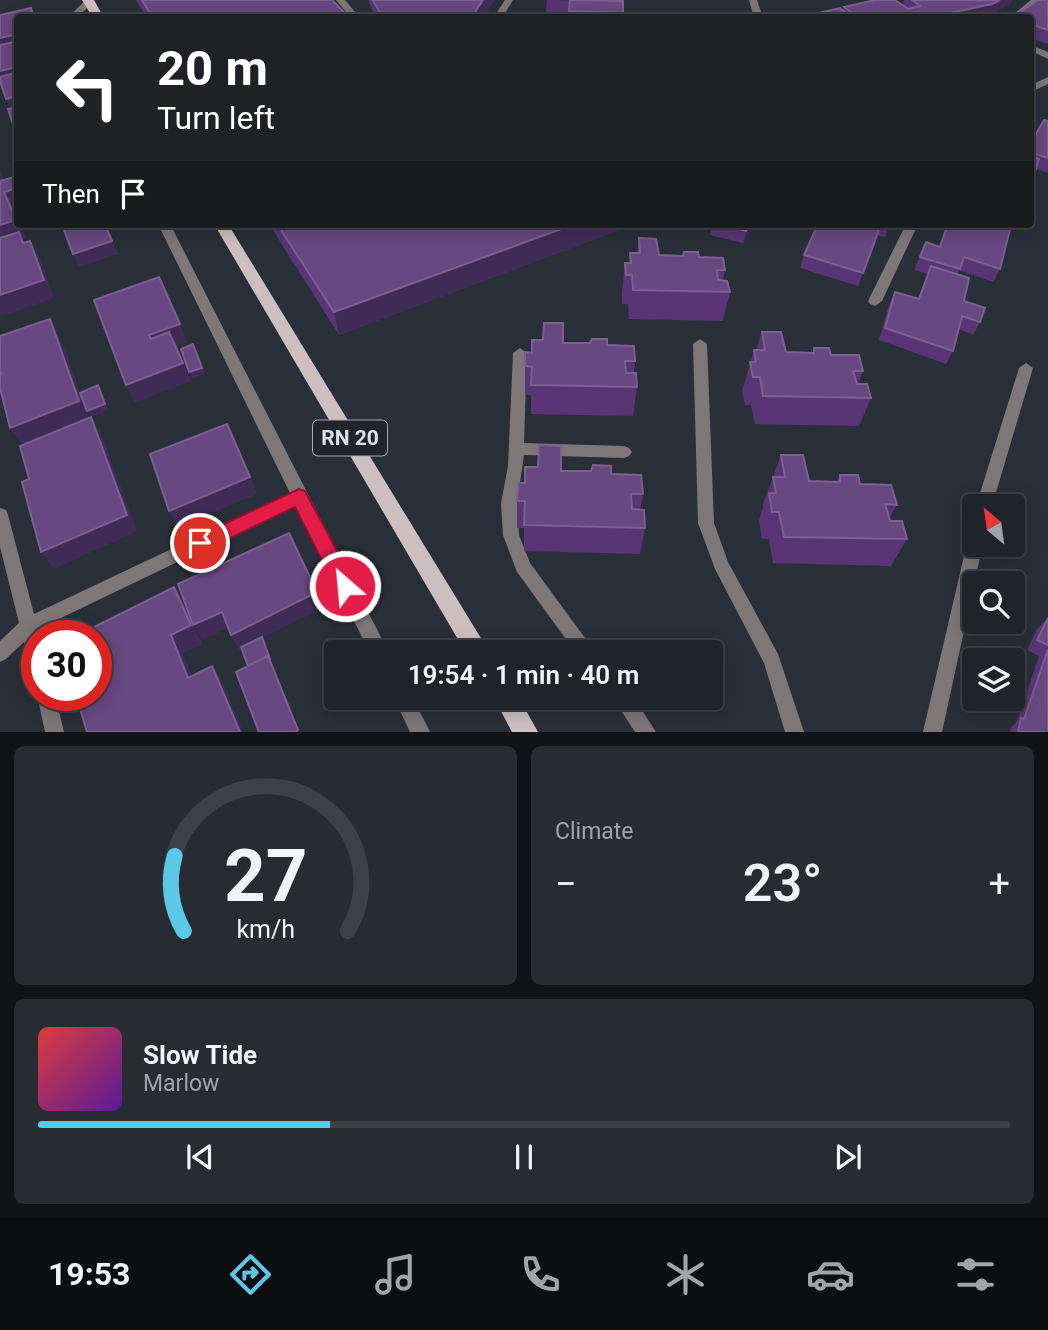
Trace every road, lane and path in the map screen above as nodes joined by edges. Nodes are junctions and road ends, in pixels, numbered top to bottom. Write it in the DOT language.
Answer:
graph roads {
  1 [pos="340,0"];
  2 [pos="1037,0"];
  3 [pos="89,1"];
  4 [pos="75,14"];
  5 [pos="352,14"];
  6 [pos="1018,14"];
  7 [pos="166,228"];
  8 [pos="223,228"];
  9 [pos="910,228"];
  10 [pos="875,302"];
  11 [pos="700,344"];
  12 [pos="520,353"];
  13 [pos="1026,368"];
  14 [pos="516,449"];
  15 [pos="624,453"];
  16 [pos="988,494"];
  17 [pos="299,496"];
  18 [pos="0,515"];
  19 [pos="972,557"];
  20 [pos="28,620"];
  21 [pos="39,620"];
  22 [pos="21,633"];
  23 [pos="373,640"];
  24 [pos="471,640"];
  25 [pos="577,640"];
  26 [pos="0,653"];
  27 [pos="409,710"];
  28 [pos="513,710"];
  29 [pos="631,710"];
  30 [pos="50,711"];
  31 [pos="55,732"];
  32 [pos="421,732"];
  33 [pos="526,732"];
  34 [pos="647,732"];
  35 [pos="795,732"];
  36 [pos="932,732"];
  1 -- 5 [label="street"];
  2 -- 6 [label="street"];
  3 -- 4 [label="street"];
  7 -- 17 [label="street"];
  8 -- 24 [label="main road, RN 20"];
  9 -- 10 [label="street"];
  11 -- 35 [label="street"];
  12 -- 14 [label="street"];
  13 -- 16 [label="street"];
  14 -- 15 [label="street"];
  14 -- 25 [label="street"];
  17 -- 21 [label="street"];
  17 -- 23 [label="street"];
  18 -- 20 [label="street"];
  19 -- 36 [label="street"];
  22 -- 26 [label="street"];
  27 -- 32 [label="street"];
  28 -- 33 [label="main road"];
  29 -- 34 [label="street"];
  30 -- 31 [label="street"];
}
